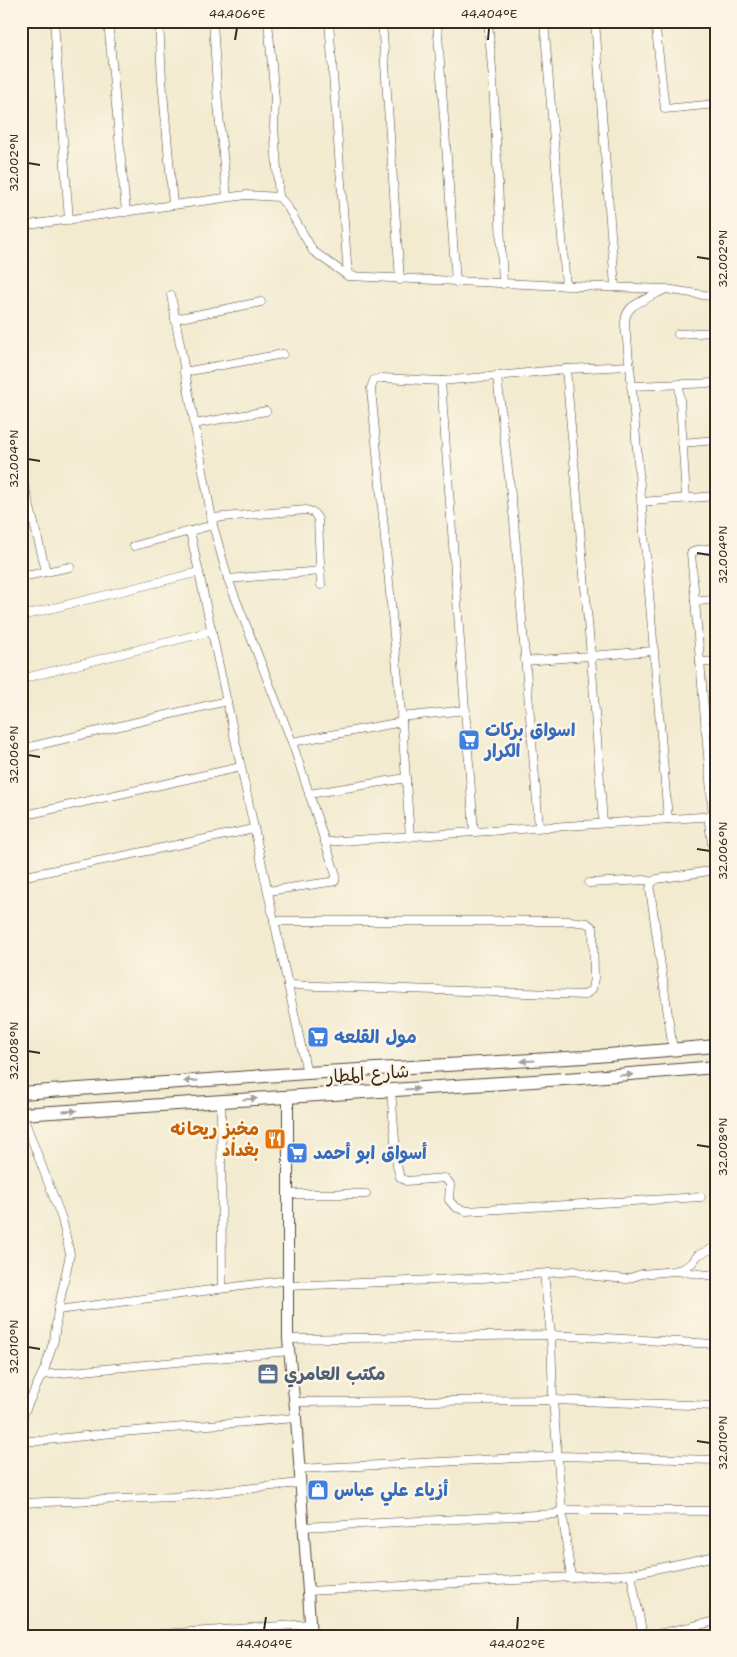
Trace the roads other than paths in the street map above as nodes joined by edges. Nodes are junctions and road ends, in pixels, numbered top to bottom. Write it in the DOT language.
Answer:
graph roads {
  1 [pos="54,21"];
  2 [pos="108,21"];
  3 [pos="159,21"];
  4 [pos="213,21"];
  5 [pos="268,21"];
  6 [pos="330,21"];
  7 [pos="382,21"];
  8 [pos="437,21"];
  9 [pos="488,21"];
  10 [pos="544,21"];
  11 [pos="595,21"];
  12 [pos="655,21"];
  13 [pos="716,104"];
  14 [pos="228,197"];
  15 [pos="278,197"];
  16 [pos="173,205"];
  17 [pos="126,212"];
  18 [pos="69,220"];
  19 [pos="21,226"];
  20 [pos="348,276"];
  21 [pos="400,280"];
  22 [pos="456,282"];
  23 [pos="503,284"];
  24 [pos="566,286"];
  25 [pos="615,287"];
  26 [pos="666,288"];
  27 [pos="170,295"];
  28 [pos="716,297"];
  29 [pos="262,302"];
  30 [pos="175,319"];
  31 [pos="716,332"];
  32 [pos="678,334"];
  33 [pos="283,354"];
  34 [pos="630,366"];
  35 [pos="566,369"];
  36 [pos="184,372"];
  37 [pos="498,376"];
  38 [pos="441,381"];
  39 [pos="716,383"];
  40 [pos="679,384"];
  41 [pos="631,386"];
  42 [pos="266,412"];
  43 [pos="194,424"];
  44 [pos="716,440"];
  45 [pos="682,443"];
  46 [pos="21,472"];
  47 [pos="716,496"];
  48 [pos="686,499"];
  49 [pos="641,502"];
  50 [pos="212,521"];
  51 [pos="190,531"];
  52 [pos="134,546"];
  53 [pos="716,548"];
  54 [pos="70,567"];
  55 [pos="46,571"];
  56 [pos="321,571"];
  57 [pos="199,572"];
  58 [pos="21,577"];
  59 [pos="228,579"];
  60 [pos="321,586"];
  61 [pos="716,600"];
  62 [pos="695,601"];
  63 [pos="21,616"];
  64 [pos="212,631"];
  65 [pos="653,651"];
  66 [pos="591,656"];
  67 [pos="525,661"];
  68 [pos="700,662"];
  69 [pos="716,662"];
  70 [pos="21,679"];
  71 [pos="227,701"];
  72 [pos="466,710"];
  73 [pos="401,720"];
  74 [pos="706,728"];
  75 [pos="716,728"];
  76 [pos="292,742"];
  77 [pos="21,749"];
  78 [pos="241,767"];
  79 [pos="406,778"];
  80 [pos="309,794"];
  81 [pos="21,816"];
  82 [pos="712,816"];
  83 [pos="668,819"];
  84 [pos="603,823"];
  85 [pos="539,827"];
  86 [pos="254,829"];
  87 [pos="474,832"];
  88 [pos="410,837"];
  89 [pos="325,842"];
  90 [pos="716,870"];
  91 [pos="21,877"];
  92 [pos="652,882"];
  93 [pos="589,884"];
  94 [pos="268,891"];
  95 [pos="274,921"];
  96 [pos="288,985"];
  97 [pos="716,1046"];
  98 [pos="673,1050"];
  99 [pos="600,1056"];
  100 [pos="563,1059"];
  101 [pos="716,1067"];
  102 [pos="308,1073"];
  103 [pos="601,1076"];
  104 [pos="566,1079"];
  105 [pos="391,1090"];
  106 [pos="21,1093"];
  107 [pos="288,1097"];
  108 [pos="221,1101"];
  109 [pos="22,1114"];
  110 [pos="288,1194"];
  111 [pos="366,1194"];
  112 [pos="701,1197"];
  113 [pos="716,1247"];
  114 [pos="674,1271"];
  115 [pos="544,1274"];
  116 [pos="716,1276"];
  117 [pos="288,1283"];
  118 [pos="222,1288"];
  119 [pos="58,1310"];
  120 [pos="551,1335"];
  121 [pos="288,1339"];
  122 [pos="716,1344"];
  123 [pos="289,1351"];
  124 [pos="42,1375"];
  125 [pos="553,1400"];
  126 [pos="295,1402"];
  127 [pos="716,1406"];
  128 [pos="296,1418"];
  129 [pos="21,1419"];
  130 [pos="21,1441"];
  131 [pos="559,1456"];
  132 [pos="716,1460"];
  133 [pos="298,1469"];
  134 [pos="299,1484"];
  135 [pos="21,1503"];
  136 [pos="562,1510"];
  137 [pos="716,1512"];
  138 [pos="302,1527"];
  139 [pos="716,1556"];
  140 [pos="631,1574"];
  141 [pos="571,1578"];
  142 [pos="308,1591"];
  143 [pos="716,1620"];
  144 [pos="310,1624"];
  145 [pos="131,1636"];
  146 [pos="311,1636"];
  147 [pos="643,1636"];
  148 [pos="650,1636"];
  1 -- 18 [label="street"];
  2 -- 17 [label="street"];
  3 -- 16 [label="street"];
  4 -- 14 [label="street"];
  5 -- 15 [label="street"];
  6 -- 20 [label="street"];
  7 -- 21 [label="street"];
  8 -- 22 [label="street"];
  9 -- 23 [label="street"];
  10 -- 24 [label="street"];
  11 -- 25 [label="street"];
  12 -- 13 [label="street"];
  14 -- 15 [label="street"];
  14 -- 16 [label="street"];
  15 -- 20 [label="street"];
  16 -- 17 [label="street"];
  17 -- 18 [label="street"];
  18 -- 19 [label="street"];
  20 -- 21 [label="street"];
  21 -- 22 [label="street"];
  22 -- 23 [label="street"];
  23 -- 24 [label="street"];
  24 -- 25 [label="street"];
  25 -- 26 [label="street"];
  26 -- 28 [label="street"];
  26 -- 34 [label="street"];
  27 -- 30 [label="street"];
  29 -- 30 [label="street"];
  30 -- 36 [label="street"];
  31 -- 32 [label="street"];
  33 -- 36 [label="street"];
  34 -- 35 [label="street"];
  34 -- 41 [label="street"];
  35 -- 37 [label="street"];
  35 -- 66 [label="street"];
  36 -- 43 [label="street"];
  37 -- 38 [label="street"];
  37 -- 67 [label="street"];
  38 -- 72 [label="street"];
  38 -- 73 [label="street"];
  39 -- 40 [label="street"];
  40 -- 41 [label="street"];
  40 -- 45 [label="street"];
  41 -- 49 [label="street"];
  42 -- 43 [label="street"];
  43 -- 50 [label="street"];
  44 -- 45 [label="street"];
  45 -- 48 [label="street"];
  46 -- 55 [label="street"];
  47 -- 48 [label="street"];
  48 -- 49 [label="street"];
  49 -- 65 [label="street"];
  50 -- 51 [label="street"];
  50 -- 56 [label="street"];
  50 -- 59 [label="street"];
  51 -- 52 [label="street"];
  51 -- 57 [label="street"];
  53 -- 62 [label="street"];
  54 -- 55 [label="street"];
  55 -- 58 [label="street"];
  56 -- 59 [label="street"];
  56 -- 60 [label="street"];
  57 -- 63 [label="street"];
  57 -- 64 [label="street"];
  59 -- 76 [label="street"];
  61 -- 62 [label="street"];
  62 -- 68 [label="street"];
  64 -- 70 [label="street"];
  64 -- 71 [label="street"];
  65 -- 66 [label="street"];
  65 -- 83 [label="street"];
  66 -- 67 [label="street"];
  66 -- 84 [label="street"];
  67 -- 85 [label="street"];
  68 -- 69 [label="street"];
  68 -- 74 [label="street"];
  71 -- 77 [label="street"];
  71 -- 78 [label="street"];
  72 -- 73 [label="street"];
  72 -- 87 [label="street"];
  73 -- 76 [label="street"];
  73 -- 79 [label="street"];
  74 -- 75 [label="street"];
  74 -- 82 [label="street"];
  76 -- 80 [label="street"];
  78 -- 81 [label="street"];
  78 -- 86 [label="street"];
  79 -- 80 [label="street"];
  79 -- 88 [label="street"];
  80 -- 89 [label="street"];
  82 -- 83 [label="street"];
  82 -- 90 [label="street"];
  83 -- 84 [label="street"];
  84 -- 85 [label="street"];
  85 -- 87 [label="street"];
  86 -- 91 [label="street"];
  86 -- 94 [label="street"];
  87 -- 88 [label="street"];
  88 -- 89 [label="street"];
  89 -- 94 [label="street"];
  90 -- 92 [label="street"];
  92 -- 93 [label="street"];
  92 -- 98 [label="street"];
  94 -- 95 [label="street"];
  95 -- 96 [label="street"];
  95 -- 96 [label="street"];
  96 -- 102 [label="street"];
  97 -- 98 [label="main road, شارع المطار"];
  98 -- 99 [label="main road, شارع المطار"];
  99 -- 100 [label="main road, شارع المطار"];
  99 -- 103 [label="main road"];
  100 -- 102 [label="main road, شارع المطار, one-way"];
  100 -- 104 [label="main road"];
  103 -- 101 [label="main road, شارع المطار, one-way"];
  102 -- 106 [label="main road, شارع المطار, one-way"];
  103 -- 104 [label="main road, شارع المطار"];
  105 -- 104 [label="main road, شارع المطار, one-way"];
  105 -- 107 [label="main road, شارع المطار"];
  105 -- 112 [label="street"];
  108 -- 107 [label="main road, شارع المطار, one-way"];
  107 -- 110 [label="street"];
  109 -- 108 [label="main road, شارع المطار, one-way"];
  108 -- 118 [label="street"];
  109 -- 119 [label="street"];
  110 -- 111 [label="street"];
  110 -- 117 [label="street"];
  113 -- 114 [label="street"];
  114 -- 115 [label="street"];
  114 -- 116 [label="street"];
  115 -- 117 [label="street"];
  115 -- 120 [label="street"];
  117 -- 118 [label="street"];
  117 -- 121 [label="street"];
  118 -- 119 [label="street"];
  119 -- 124 [label="street"];
  120 -- 121 [label="street"];
  120 -- 122 [label="street"];
  120 -- 125 [label="street"];
  121 -- 123 [label="street"];
  123 -- 124 [label="street"];
  123 -- 126 [label="street"];
  124 -- 129 [label="street"];
  125 -- 126 [label="street"];
  125 -- 127 [label="street"];
  125 -- 131 [label="street"];
  126 -- 128 [label="street"];
  128 -- 130 [label="street"];
  128 -- 133 [label="street"];
  131 -- 132 [label="street"];
  131 -- 133 [label="street"];
  131 -- 136 [label="street"];
  133 -- 134 [label="street"];
  134 -- 135 [label="street"];
  134 -- 138 [label="street"];
  136 -- 137 [label="street"];
  136 -- 138 [label="street"];
  136 -- 141 [label="street"];
  138 -- 142 [label="street"];
  139 -- 140 [label="street"];
  140 -- 141 [label="street"];
  140 -- 147 [label="street"];
  141 -- 142 [label="street"];
  142 -- 144 [label="street"];
  143 -- 148 [label="street"];
  144 -- 145 [label="street"];
  144 -- 146 [label="street"];
}
